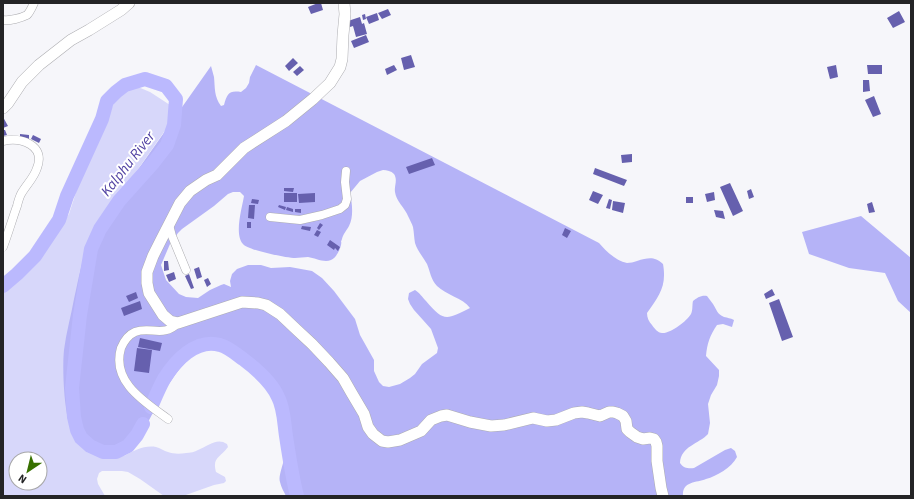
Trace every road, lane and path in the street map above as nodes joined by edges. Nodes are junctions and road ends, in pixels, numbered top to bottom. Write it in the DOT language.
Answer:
graph roads {
  1 [pos="34,3"];
  2 [pos="129,3"];
  3 [pos="344,3"];
  4 [pos="3,20"];
  5 [pos="3,108"];
  6 [pos="3,141"];
  7 [pos="346,171"];
  8 [pos="270,217"];
  9 [pos="169,225"];
  10 [pos="3,248"];
  11 [pos="186,270"];
  12 [pos="178,324"];
  13 [pos="168,419"];
  14 [pos="663,496"];
  1 -- 4 [label="street"];
  2 -- 5 [label="street"];
  3 -- 9 [label="street"];
  6 -- 10 [label="street"];
  7 -- 8 [label="street"];
  9 -- 11 [label="street"];
  9 -- 12 [label="street"];
  12 -- 13 [label="street"];
  12 -- 14 [label="street"];
}
